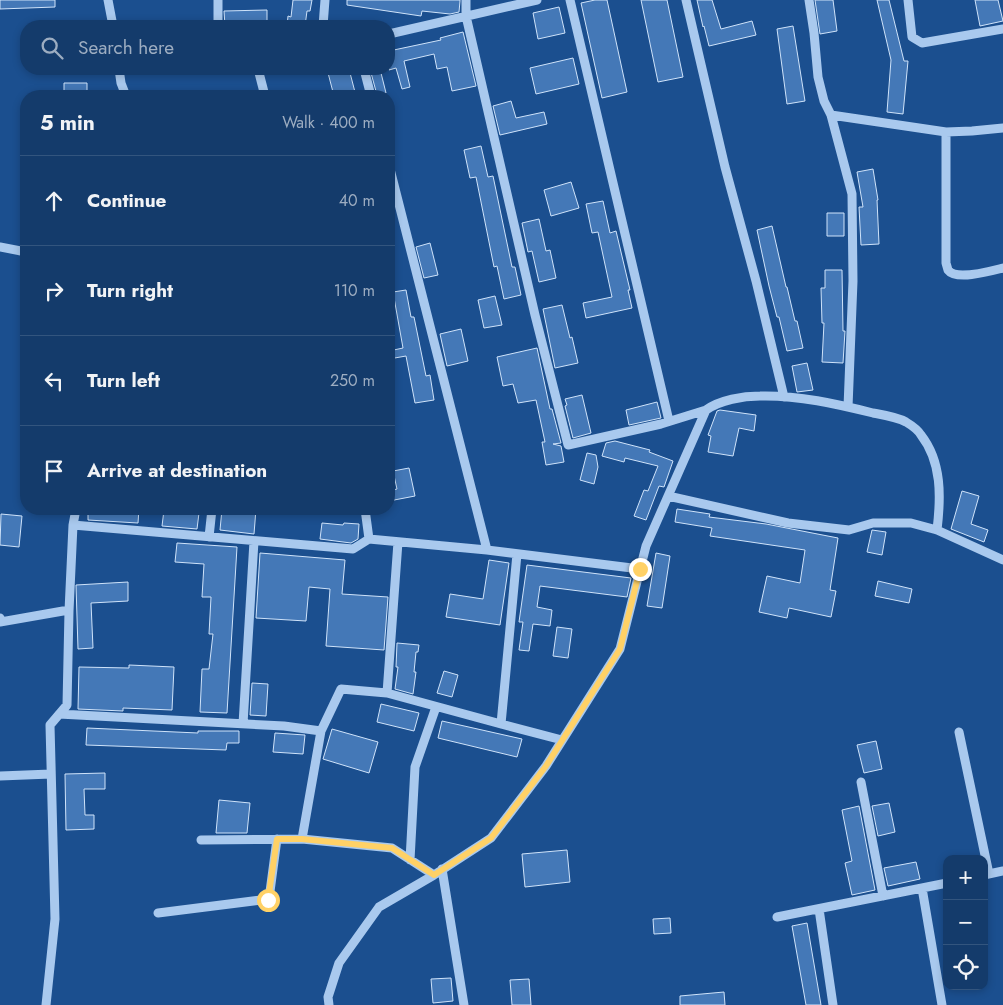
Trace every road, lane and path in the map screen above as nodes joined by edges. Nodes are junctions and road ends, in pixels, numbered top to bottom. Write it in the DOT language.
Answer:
graph roads {
  1 [pos="108,0"];
  2 [pos="218,0"];
  3 [pos="326,0"];
  4 [pos="466,0"];
  5 [pos="537,0"];
  6 [pos="570,0"];
  7 [pos="686,0"];
  8 [pos="809,0"];
  9 [pos="908,0"];
  10 [pos="466,16"];
  11 [pos="111,20"];
  12 [pos="218,20"];
  13 [pos="324,20"];
  14 [pos="1003,28"];
  15 [pos="395,33"];
  16 [pos="120,75"];
  17 [pos="260,75"];
  18 [pos="366,75"];
  19 [pos="124,90"];
  20 [pos="263,90"];
  21 [pos="369,90"];
  22 [pos="831,115"];
  23 [pos="1003,128"];
  24 [pos="946,132"];
  25 [pos="395,189"];
  26 [pos="0,247"];
  27 [pos="20,251"];
  28 [pos="1003,268"];
  29 [pos="784,397"];
  30 [pos="848,407"];
  31 [pos="706,410"];
  32 [pos="669,421"];
  33 [pos="668,496"];
  34 [pos="75,515"];
  35 [pos="211,515"];
  36 [pos="365,515"];
  37 [pos="73,525"];
  38 [pos="937,530"];
  39 [pos="209,537"];
  40 [pos="369,539"];
  41 [pos="254,541"];
  42 [pos="398,542"];
  43 [pos="487,550"];
  44 [pos="517,554"];
  45 [pos="1003,560"];
  46 [pos="640,569"];
  47 [pos="69,612"];
  48 [pos="0,618"];
  49 [pos="387,693"];
  50 [pos="436,706"];
  51 [pos="59,714"];
  52 [pos="243,724"];
  53 [pos="501,724"];
  54 [pos="321,731"];
  55 [pos="959,732"];
  56 [pos="562,740"];
  57 [pos="51,774"];
  58 [pos="0,776"];
  59 [pos="861,782"];
  60 [pos="277,839"];
  61 [pos="302,839"];
  62 [pos="201,840"];
  63 [pos="983,855"];
  64 [pos="410,860"];
  65 [pos="442,869"];
  66 [pos="1003,871"];
  67 [pos="988,874"];
  68 [pos="434,875"];
  69 [pos="943,884"];
  70 [pos="922,888"];
  71 [pos="883,896"];
  72 [pos="819,909"];
  73 [pos="158,913"];
  74 [pos="777,917"];
  75 [pos="46,1005"];
  76 [pos="329,1005"];
  77 [pos="464,1005"];
  78 [pos="834,1005"];
  79 [pos="942,1005"];
  1 -- 11 [label="street"];
  2 -- 12 [label="street"];
  3 -- 13 [label="street"];
  4 -- 10 [label="street"];
  5 -- 10 [label="street"];
  6 -- 32 [label="street"];
  7 -- 29 [label="street"];
  8 -- 22 [label="street"];
  9 -- 14 [label="street"];
  10 -- 15 [label="street"];
  10 -- 32 [label="street"];
  16 -- 19 [label="street"];
  17 -- 20 [label="street"];
  18 -- 21 [label="street"];
  22 -- 24 [label="street"];
  22 -- 30 [label="street"];
  23 -- 24 [label="street"];
  24 -- 28 [label="street"];
  25 -- 43 [label="street"];
  26 -- 27 [label="street"];
  29 -- 30 [label="street"];
  29 -- 31 [label="street"];
  30 -- 38 [label="street"];
  31 -- 32 [label="street"];
  31 -- 33 [label="street"];
  33 -- 38 [label="street"];
  33 -- 46 [label="street"];
  34 -- 37 [label="street"];
  35 -- 39 [label="street"];
  36 -- 40 [label="street"];
  37 -- 39 [label="street"];
  37 -- 47 [label="street"];
  38 -- 45 [label="street"];
  39 -- 41 [label="street"];
  40 -- 41 [label="street"];
  40 -- 42 [label="street"];
  41 -- 52 [label="street"];
  42 -- 43 [label="street"];
  42 -- 49 [label="street"];
  43 -- 44 [label="street"];
  44 -- 46 [label="street"];
  44 -- 53 [label="street"];
  46 -- 56 [label="street"];
  47 -- 48 [label="street"];
  47 -- 51 [label="street"];
  49 -- 50 [label="street"];
  49 -- 54 [label="street"];
  50 -- 53 [label="street"];
  50 -- 64 [label="street"];
  51 -- 52 [label="street"];
  51 -- 57 [label="street"];
  52 -- 54 [label="street"];
  53 -- 56 [label="street"];
  54 -- 61 [label="street"];
  55 -- 63 [label="street"];
  56 -- 65 [label="street"];
  57 -- 58 [label="street"];
  57 -- 75 [label="street"];
  59 -- 71 [label="street"];
  60 -- 61 [label="street"];
  60 -- 62 [label="street"];
  60 -- 73 [label="street"];
  61 -- 64 [label="street"];
  64 -- 68 [label="street"];
  65 -- 68 [label="street"];
  65 -- 77 [label="street"];
  66 -- 67 [label="street"];
  68 -- 76 [label="street"];
  69 -- 70 [label="street"];
  70 -- 71 [label="street"];
  70 -- 79 [label="street"];
  71 -- 72 [label="street"];
  72 -- 74 [label="street"];
  72 -- 78 [label="street"];
}
